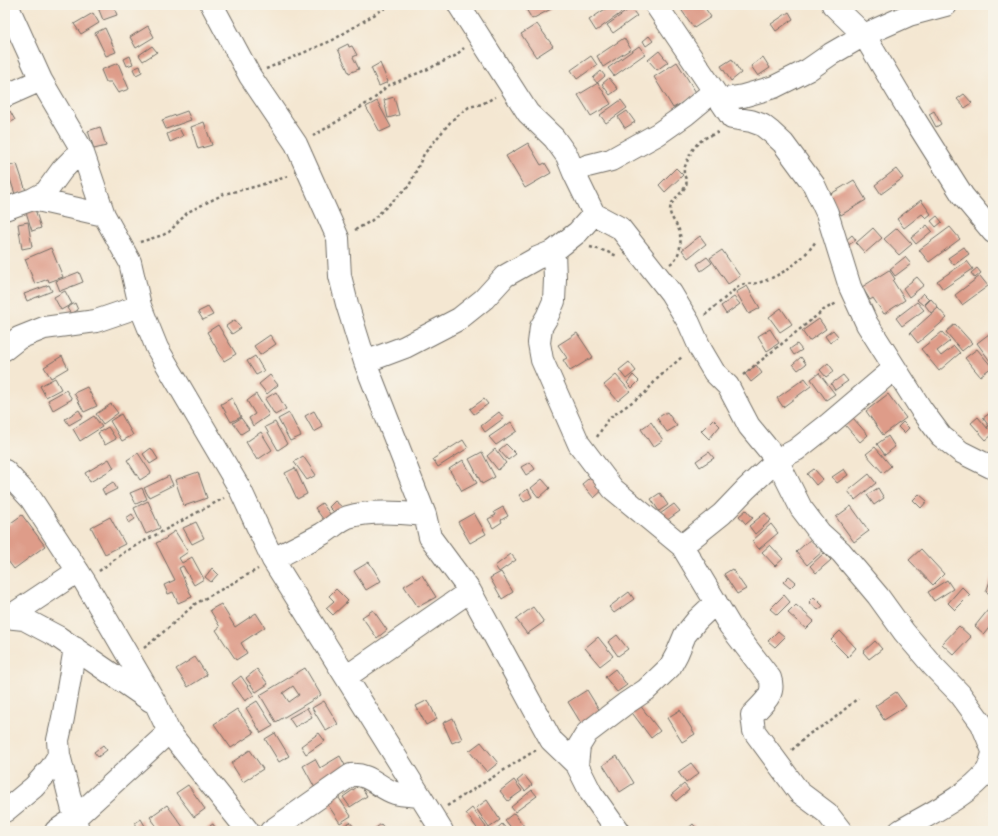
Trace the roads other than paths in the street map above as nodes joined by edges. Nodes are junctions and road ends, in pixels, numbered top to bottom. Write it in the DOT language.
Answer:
graph roads {
  1 [pos="7,5"];
  2 [pos="212,5"];
  3 [pos="459,5"];
  4 [pos="656,5"];
  5 [pos="833,5"];
  6 [pos="946,5"];
  7 [pos="864,35"];
  8 [pos="41,80"];
  9 [pos="717,95"];
  10 [pos="5,96"];
  11 [pos="82,150"];
  12 [pos="574,173"];
  13 [pos="33,199"];
  14 [pos="5,209"];
  15 [pos="594,214"];
  16 [pos="104,215"];
  17 [pos="993,232"];
  18 [pos="558,248"];
  19 [pos="140,306"];
  20 [pos="5,349"];
  21 [pos="365,362"];
  22 [pos="896,368"];
  23 [pos="777,460"];
  24 [pos="993,468"];
  25 [pos="5,471"];
  26 [pos="425,515"];
  27 [pos="682,546"];
  28 [pos="273,560"];
  29 [pos="81,576"];
  30 [pos="470,591"];
  31 [pos="716,602"];
  32 [pos="7,617"];
  33 [pos="75,648"];
  34 [pos="346,677"];
  35 [pos="156,704"];
  36 [pos="987,724"];
  37 [pos="169,732"];
  38 [pos="59,755"];
  39 [pos="577,765"];
  40 [pos="992,766"];
  41 [pos="420,796"];
  42 [pos="5,811"];
  43 [pos="437,823"];
  44 [pos="77,824"];
  45 [pos="56,831"];
  46 [pos="248,831"];
  47 [pos="271,831"];
  48 [pos="618,831"];
  49 [pos="841,831"];
  50 [pos="900,831"];
  1 -- 8 [label="street"];
  2 -- 21 [label="street"];
  3 -- 12 [label="street"];
  4 -- 9 [label="street"];
  5 -- 7 [label="street"];
  6 -- 7 [label="street"];
  7 -- 9 [label="street"];
  7 -- 17 [label="street"];
  8 -- 10 [label="street"];
  8 -- 11 [label="street"];
  9 -- 12 [label="street"];
  9 -- 22 [label="street"];
  11 -- 13 [label="street"];
  11 -- 16 [label="street"];
  12 -- 15 [label="street"];
  13 -- 14 [label="street"];
  13 -- 16 [label="street"];
  15 -- 18 [label="street"];
  15 -- 23 [label="street"];
  16 -- 19 [label="street"];
  18 -- 21 [label="street"];
  18 -- 27 [label="street"];
  19 -- 20 [label="street"];
  19 -- 28 [label="street"];
  21 -- 26 [label="street"];
  22 -- 23 [label="street"];
  22 -- 24 [label="street"];
  23 -- 27 [label="street"];
  23 -- 36 [label="street"];
  25 -- 29 [label="street"];
  26 -- 28 [label="street"];
  26 -- 30 [label="street"];
  27 -- 31 [label="street"];
  28 -- 34 [label="street"];
  29 -- 32 [label="street"];
  29 -- 35 [label="street"];
  30 -- 34 [label="street"];
  30 -- 39 [label="street"];
  31 -- 39 [label="street"];
  31 -- 49 [label="street"];
  32 -- 33 [label="street"];
  33 -- 35 [label="street"];
  33 -- 38 [label="street"];
  34 -- 41 [label="street"];
  35 -- 37 [label="street"];
  36 -- 40 [label="street"];
  37 -- 44 [label="street"];
  37 -- 46 [label="street"];
  38 -- 42 [label="street"];
  38 -- 44 [label="street"];
  39 -- 48 [label="street"];
  40 -- 50 [label="street"];
  41 -- 43 [label="street"];
  41 -- 47 [label="street"];
  44 -- 45 [label="street"];
}
